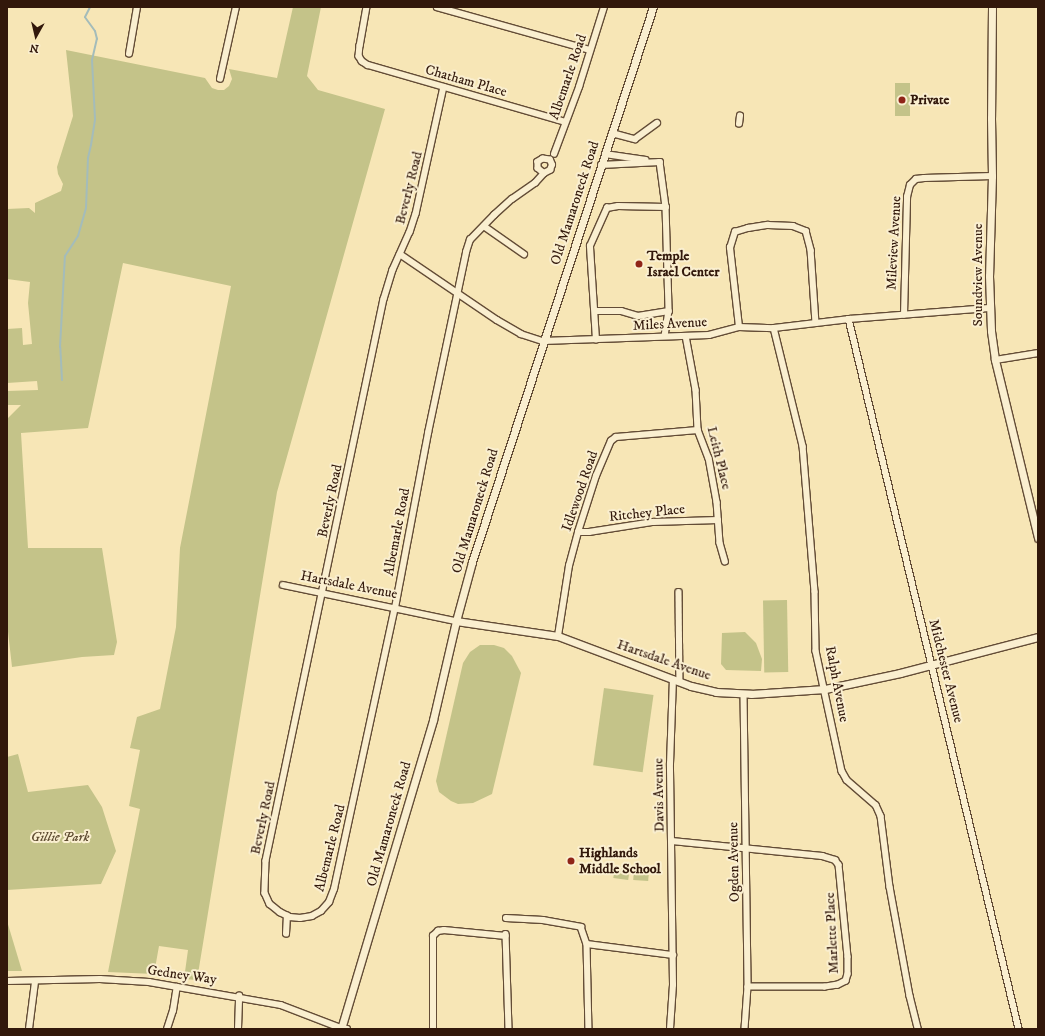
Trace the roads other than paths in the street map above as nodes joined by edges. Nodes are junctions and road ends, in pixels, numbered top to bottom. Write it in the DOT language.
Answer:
graph roads {
  1 [pos="137,7"];
  2 [pos="236,7"];
  3 [pos="367,7"];
  4 [pos="437,7"];
  5 [pos="604,7"];
  6 [pos="653,7"];
  7 [pos="993,8"];
  8 [pos="590,50"];
  9 [pos="129,54"];
  10 [pos="220,79"];
  11 [pos="444,87"];
  12 [pos="740,116"];
  13 [pos="565,122"];
  14 [pos="657,123"];
  15 [pos="739,124"];
  16 [pos="612,134"];
  17 [pos="554,154"];
  18 [pos="605,154"];
  19 [pos="660,162"];
  20 [pos="601,165"];
  21 [pos="544,173"];
  22 [pos="992,176"];
  23 [pos="666,207"];
  24 [pos="484,226"];
  25 [pos="400,254"];
  26 [pos="524,254"];
  27 [pos="458,294"];
  28 [pos="989,308"];
  29 [pos="595,311"];
  30 [pos="670,311"];
  31 [pos="904,315"];
  32 [pos="849,319"];
  33 [pos="816,323"];
  34 [pos="739,327"];
  35 [pos="774,328"];
  36 [pos="665,335"];
  37 [pos="686,336"];
  38 [pos="596,340"];
  39 [pos="543,341"];
  40 [pos="1038,353"];
  41 [pos="995,360"];
  42 [pos="698,430"];
  43 [pos="718,520"];
  44 [pos="1037,527"];
  45 [pos="578,532"];
  46 [pos="1038,538"];
  47 [pos="725,561"];
  48 [pos="283,585"];
  49 [pos="679,592"];
  50 [pos="323,593"];
  51 [pos="395,608"];
  52 [pos="456,621"];
  53 [pos="558,636"];
  54 [pos="1038,637"];
  55 [pos="932,664"];
  56 [pos="676,681"];
  57 [pos="825,689"];
  58 [pos="744,694"];
  59 [pos="672,841"];
  60 [pos="746,848"];
  61 [pos="287,916"];
  62 [pos="506,918"];
  63 [pos="286,934"];
  64 [pos="587,944"];
  65 [pos="673,955"];
  66 [pos="7,981"];
  67 [pos="35,982"];
  68 [pos="177,987"];
  69 [pos="748,987"];
  70 [pos="239,996"];
  71 [pos="29,1029"];
  72 [pos="167,1029"];
  73 [pos="238,1029"];
  74 [pos="343,1029"];
  75 [pos="433,1029"];
  76 [pos="509,1029"];
  77 [pos="589,1029"];
  78 [pos="670,1029"];
  79 [pos="745,1029"];
  80 [pos="918,1029"];
  81 [pos="1019,1029"];
  1 -- 9 [label="street"];
  2 -- 10 [label="street"];
  3 -- 11 [label="street, Chatham Place"];
  4 -- 8 [label="street"];
  5 -- 8 [label="street, Albemarle Road"];
  6 -- 16 [label="street, Old Mamaroneck Road"];
  7 -- 22 [label="street, Soundview Avenue"];
  8 -- 13 [label="street, Albemarle Road"];
  11 -- 13 [label="street, Chatham Place"];
  11 -- 25 [label="street, Beverly Road"];
  12 -- 15 [label="street"];
  13 -- 17 [label="street, Albemarle Road"];
  14 -- 16 [label="street"];
  16 -- 18 [label="street, Old Mamaroneck Road"];
  18 -- 19 [label="street"];
  18 -- 20 [label="street, Old Mamaroneck Road"];
  19 -- 20 [label="street"];
  19 -- 23 [label="street"];
  20 -- 39 [label="street, Old Mamaroneck Road"];
  21 -- 24 [label="street, Albemarle Road"];
  22 -- 28 [label="street, Soundview Avenue"];
  22 -- 31 [label="street, Mileview Avenue"];
  23 -- 29 [label="street"];
  23 -- 30 [label="street"];
  24 -- 26 [label="street"];
  24 -- 27 [label="street, Albemarle Road"];
  25 -- 27 [label="street, Miles Avenue"];
  25 -- 50 [label="street, Beverly Road"];
  27 -- 39 [label="street, Miles Avenue"];
  27 -- 51 [label="street, Albemarle Road"];
  28 -- 31 [label="street, Miles Avenue"];
  28 -- 41 [label="street, Soundview Avenue"];
  29 -- 30 [label="street"];
  29 -- 38 [label="street"];
  30 -- 36 [label="street"];
  31 -- 32 [label="street, Miles Avenue"];
  32 -- 33 [label="street, Miles Avenue"];
  32 -- 55 [label="street, Midchester Avenue"];
  33 -- 34 [label="street"];
  33 -- 35 [label="street, Miles Avenue"];
  34 -- 35 [label="street, Miles Avenue"];
  34 -- 37 [label="street, Miles Avenue"];
  35 -- 57 [label="street, Ralph Avenue"];
  36 -- 37 [label="street, Miles Avenue"];
  36 -- 38 [label="street, Miles Avenue"];
  37 -- 42 [label="street, Leith Place"];
  38 -- 39 [label="street, Miles Avenue"];
  39 -- 52 [label="street, Old Mamaroneck Road"];
  40 -- 41 [label="street"];
  41 -- 44 [label="street, Soundview Avenue"];
  42 -- 43 [label="street, Leith Place"];
  42 -- 45 [label="street, Idlewood Road"];
  43 -- 45 [label="street, Ritchey Place"];
  43 -- 47 [label="street, Leith Place"];
  44 -- 46 [label="street, Soundview Avenue"];
  45 -- 53 [label="street, Idlewood Road"];
  48 -- 50 [label="street, Hartsdale Avenue"];
  49 -- 56 [label="street, Davis Avenue"];
  50 -- 51 [label="street, Hartsdale Avenue"];
  50 -- 61 [label="street, Beverly Road"];
  51 -- 52 [label="street, Hartsdale Avenue"];
  51 -- 61 [label="street, Albemarle Road"];
  52 -- 53 [label="street, Hartsdale Avenue"];
  52 -- 74 [label="street, Old Mamaroneck Road"];
  53 -- 56 [label="street, Hartsdale Avenue"];
  54 -- 55 [label="street, Hartsdale Avenue"];
  55 -- 57 [label="street, Hartsdale Avenue"];
  55 -- 81 [label="street, Midchester Avenue"];
  56 -- 58 [label="street, Hartsdale Avenue"];
  56 -- 59 [label="street, Davis Avenue"];
  57 -- 58 [label="street, Hartsdale Avenue"];
  57 -- 80 [label="street, Ralph Avenue"];
  58 -- 60 [label="street, Ogden Avenue"];
  59 -- 60 [label="street"];
  59 -- 65 [label="street, Davis Avenue"];
  60 -- 69 [label="street, Ogden Avenue"];
  60 -- 69 [label="street, Marlette Place"];
  61 -- 63 [label="street"];
  62 -- 64 [label="street"];
  64 -- 65 [label="street"];
  64 -- 77 [label="street"];
  65 -- 78 [label="street, Davis Avenue"];
  66 -- 67 [label="street, Gedney Way"];
  67 -- 68 [label="street, Gedney Way"];
  67 -- 71 [label="street"];
  68 -- 70 [label="street, Gedney Way"];
  68 -- 72 [label="street"];
  69 -- 79 [label="street, Ogden Avenue"];
  70 -- 73 [label="street"];
  70 -- 74 [label="street, Gedney Way"];
  75 -- 76 [label="street"];
}
